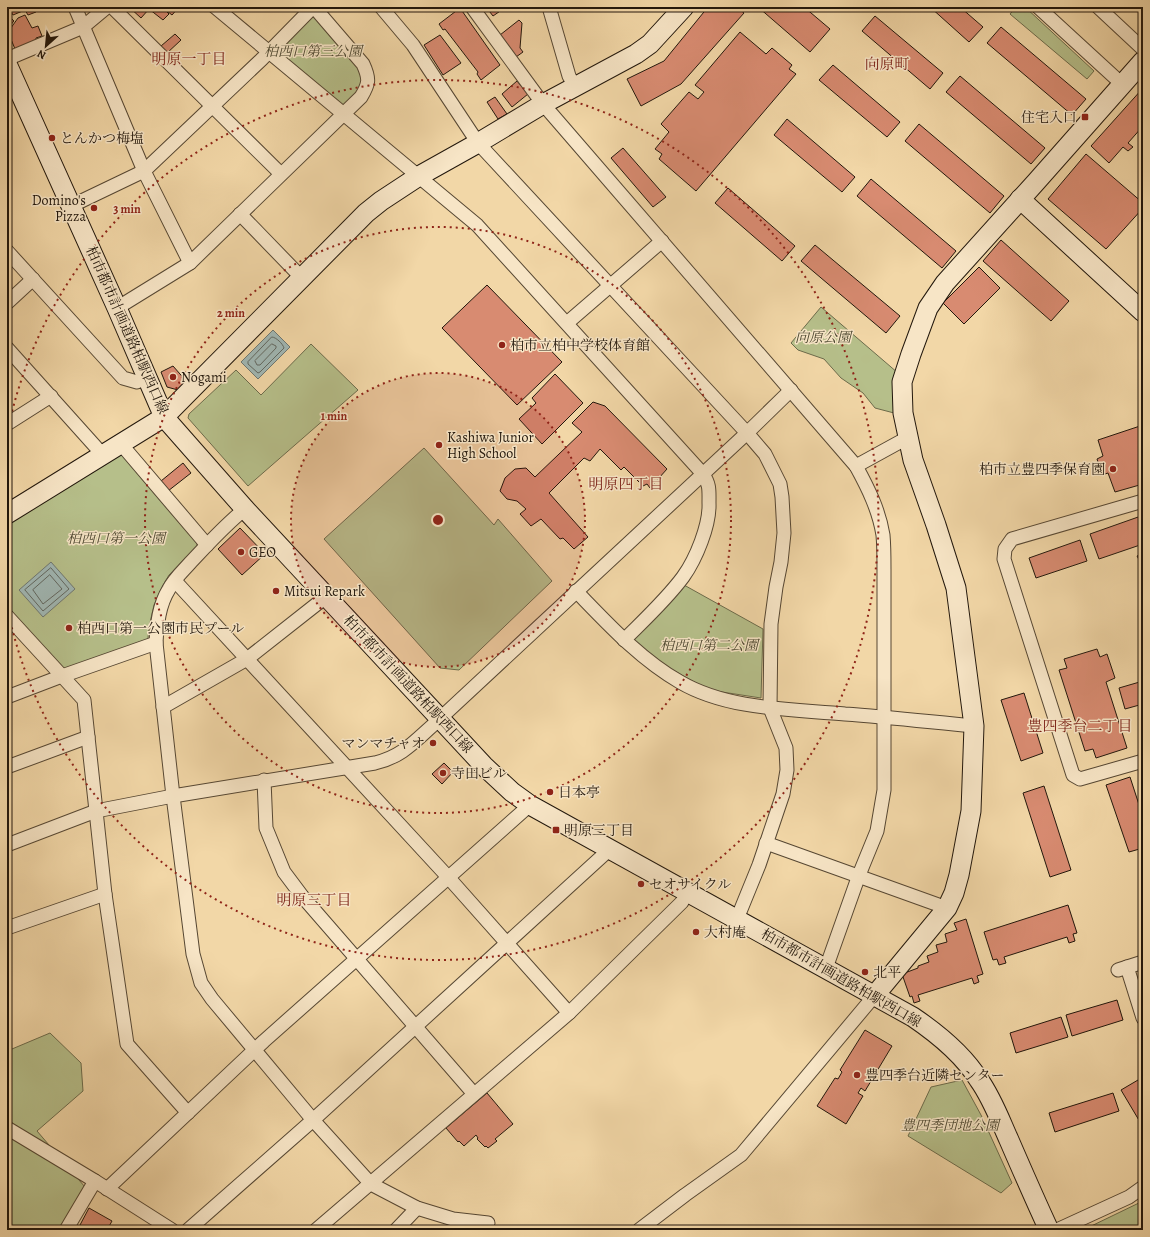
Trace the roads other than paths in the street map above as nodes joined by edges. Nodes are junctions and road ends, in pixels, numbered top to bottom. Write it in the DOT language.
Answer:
graph roads {
  1 [pos="75,7"];
  2 [pos="107,7"];
  3 [pos="112,7"];
  4 [pos="215,7"];
  5 [pos="313,7"];
  6 [pos="381,7"];
  7 [pos="472,7"];
  8 [pos="549,7"];
  9 [pos="684,7"];
  10 [pos="1038,7"];
  11 [pos="1098,7"];
  12 [pos="83,27"];
  13 [pos="1143,49"];
  14 [pos="269,52"];
  15 [pos="1143,61"];
  16 [pos="8,66"];
  17 [pos="1123,85"];
  18 [pos="575,87"];
  19 [pos="543,104"];
  20 [pos="213,106"];
  21 [pos="344,115"];
  22 [pos="478,143"];
  23 [pos="144,171"];
  24 [pos="281,174"];
  25 [pos="419,176"];
  26 [pos="1020,198"];
  27 [pos="71,206"];
  28 [pos="240,214"];
  29 [pos="662,241"];
  30 [pos="7,251"];
  31 [pos="190,263"];
  32 [pos="302,278"];
  33 [pos="32,279"];
  34 [pos="611,286"];
  35 [pos="7,303"];
  36 [pos="117,308"];
  37 [pos="1143,312"];
  38 [pos="567,323"];
  39 [pos="7,348"];
  40 [pos="147,377"];
  41 [pos="791,390"];
  42 [pos="51,396"];
  43 [pos="164,417"];
  44 [pos="7,424"];
  45 [pos="747,432"];
  46 [pos="907,438"];
  47 [pos="121,444"];
  48 [pos="103,455"];
  49 [pos="856,466"];
  50 [pos="703,474"];
  51 [pos="1143,501"];
  52 [pos="245,509"];
  53 [pos="7,514"];
  54 [pos="207,545"];
  55 [pos="175,581"];
  56 [pos="576,591"];
  57 [pos="327,596"];
  58 [pos="7,616"];
  59 [pos="624,640"];
  60 [pos="156,643"];
  61 [pos="247,659"];
  62 [pos="62,676"];
  63 [pos="7,697"];
  64 [pos="164,707"];
  65 [pos="770,708"];
  66 [pos="884,717"];
  67 [pos="440,718"];
  68 [pos="974,726"];
  69 [pos="88,736"];
  70 [pos="1143,761"];
  71 [pos="7,767"];
  72 [pos="347,767"];
  73 [pos="264,780"];
  74 [pos="173,796"];
  75 [pos="530,805"];
  76 [pos="96,811"];
  77 [pos="766,843"];
  78 [pos="7,845"];
  79 [pos="610,849"];
  80 [pos="859,876"];
  81 [pos="448,877"];
  82 [pos="688,892"];
  83 [pos="105,894"];
  84 [pos="947,908"];
  85 [pos="737,919"];
  86 [pos="7,928"];
  87 [pos="506,944"];
  88 [pos="357,959"];
  89 [pos="1143,962"];
  90 [pos="826,968"];
  91 [pos="875,996"];
  92 [pos="569,1014"];
  93 [pos="1143,1018"];
  94 [pos="415,1026"];
  95 [pos="254,1050"];
  96 [pos="474,1094"];
  97 [pos="188,1113"];
  98 [pos="313,1120"];
  99 [pos="7,1128"];
  100 [pos="95,1181"];
  101 [pos="371,1184"];
  102 [pos="1143,1187"];
  103 [pos="107,1189"];
  104 [pos="417,1208"];
  105 [pos="488,1222"];
  106 [pos="154,1225"];
  107 [pos="66,1230"];
  108 [pos="172,1230"];
  109 [pos="188,1230"];
  110 [pos="316,1230"];
  111 [pos="396,1230"];
  112 [pos="639,1230"];
  113 [pos="1049,1230"];
  114 [pos="1057,1230"];
  1 -- 12 [label="street"];
  2 -- 12 [label="street"];
  3 -- 20 [label="street"];
  4 -- 14 [label="street"];
  5 -- 14 [label="street"];
  5 -- 21 [label="street"];
  6 -- 22 [label="street"];
  7 -- 19 [label="street"];
  8 -- 18 [label="street"];
  9 -- 18 [label="street"];
  10 -- 17 [label="street"];
  11 -- 13 [label="street"];
  12 -- 16 [label="street"];
  12 -- 23 [label="street"];
  14 -- 20 [label="street"];
  14 -- 21 [label="street"];
  15 -- 17 [label="street"];
  16 -- 27 [label="street, 柏市都市計画道路柏駅西口線"];
  17 -- 26 [label="street"];
  18 -- 19 [label="street"];
  19 -- 22 [label="street"];
  19 -- 29 [label="street"];
  20 -- 23 [label="street"];
  20 -- 24 [label="street"];
  21 -- 24 [label="street"];
  21 -- 25 [label="street"];
  22 -- 25 [label="street"];
  22 -- 34 [label="street"];
  23 -- 27 [label="street"];
  23 -- 31 [label="street"];
  24 -- 28 [label="street"];
  25 -- 32 [label="street"];
  25 -- 38 [label="street"];
  26 -- 37 [label="street"];
  26 -- 46 [label="street"];
  27 -- 36 [label="street, 柏市都市計画道路柏駅西口線"];
  28 -- 31 [label="street"];
  28 -- 32 [label="street"];
  29 -- 34 [label="street"];
  29 -- 41 [label="street"];
  30 -- 33 [label="street"];
  31 -- 36 [label="street"];
  32 -- 43 [label="street"];
  33 -- 35 [label="street"];
  33 -- 40 [label="street"];
  34 -- 38 [label="street"];
  34 -- 45 [label="street"];
  36 -- 40 [label="street, 柏市都市計画道路柏駅西口線"];
  38 -- 50 [label="street"];
  39 -- 42 [label="street"];
  40 -- 43 [label="street, 柏市都市計画道路柏駅西口線"];
  41 -- 45 [label="street"];
  41 -- 49 [label="street"];
  42 -- 44 [label="street"];
  42 -- 48 [label="street"];
  43 -- 47 [label="street"];
  43 -- 52 [label="street, 柏市都市計画道路柏駅西口線"];
  45 -- 50 [label="street"];
  45 -- 65 [label="street"];
  46 -- 49 [label="street"];
  46 -- 68 [label="street"];
  47 -- 48 [label="street"];
  47 -- 54 [label="street"];
  48 -- 53 [label="street"];
  49 -- 66 [label="street"];
  50 -- 56 [label="street"];
  50 -- 59 [label="street"];
  51 -- 70 [label="street"];
  52 -- 54 [label="street"];
  52 -- 57 [label="street, 柏市都市計画道路柏駅西口線"];
  54 -- 55 [label="street"];
  55 -- 60 [label="street"];
  55 -- 61 [label="street"];
  56 -- 59 [label="street"];
  56 -- 67 [label="street"];
  57 -- 61 [label="street"];
  57 -- 67 [label="street, 柏市都市計画道路柏駅西口線"];
  58 -- 62 [label="street"];
  59 -- 65 [label="street"];
  60 -- 62 [label="street"];
  60 -- 64 [label="street"];
  61 -- 64 [label="street"];
  61 -- 72 [label="street"];
  62 -- 63 [label="street"];
  62 -- 69 [label="street"];
  64 -- 74 [label="street"];
  65 -- 66 [label="street"];
  65 -- 77 [label="street"];
  66 -- 68 [label="street"];
  66 -- 80 [label="street"];
  67 -- 72 [label="street"];
  67 -- 75 [label="street, 柏市都市計画道路柏駅西口線"];
  68 -- 84 [label="street"];
  69 -- 71 [label="street"];
  69 -- 76 [label="street"];
  72 -- 73 [label="street"];
  72 -- 81 [label="street"];
  73 -- 74 [label="street"];
  73 -- 88 [label="street"];
  74 -- 76 [label="street"];
  74 -- 95 [label="street"];
  75 -- 79 [label="street, 柏市都市計画道路柏駅西口線"];
  75 -- 81 [label="street"];
  76 -- 78 [label="street"];
  76 -- 83 [label="street"];
  77 -- 80 [label="street"];
  77 -- 85 [label="street"];
  79 -- 82 [label="street, 柏市都市計画道路柏駅西口線"];
  79 -- 87 [label="street"];
  80 -- 84 [label="street"];
  80 -- 90 [label="street"];
  81 -- 87 [label="street"];
  81 -- 88 [label="street"];
  82 -- 85 [label="street, 柏市都市計画道路柏駅西口線"];
  82 -- 92 [label="street"];
  83 -- 86 [label="street"];
  83 -- 97 [label="street"];
  84 -- 91 [label="street"];
  85 -- 90 [label="street, 柏市都市計画道路柏駅西口線"];
  87 -- 92 [label="street"];
  87 -- 94 [label="street"];
  88 -- 94 [label="street"];
  88 -- 95 [label="street"];
  89 -- 93 [label="street"];
  90 -- 91 [label="street, 柏市都市計画道路柏駅西口線"];
  91 -- 112 [label="street"];
  91 -- 113 [label="street, 柏市都市計画道路柏駅西口線"];
  92 -- 96 [label="street"];
  94 -- 96 [label="street"];
  94 -- 98 [label="street"];
  95 -- 97 [label="street"];
  95 -- 98 [label="street"];
  96 -- 101 [label="street"];
  97 -- 103 [label="street"];
  98 -- 101 [label="street"];
  98 -- 109 [label="street"];
  99 -- 100 [label="street"];
  100 -- 103 [label="street"];
  100 -- 107 [label="street"];
  101 -- 104 [label="street"];
  101 -- 110 [label="street"];
  102 -- 114 [label="street"];
  103 -- 106 [label="street"];
  104 -- 105 [label="street"];
  104 -- 111 [label="street"];
  106 -- 108 [label="street"];
}
